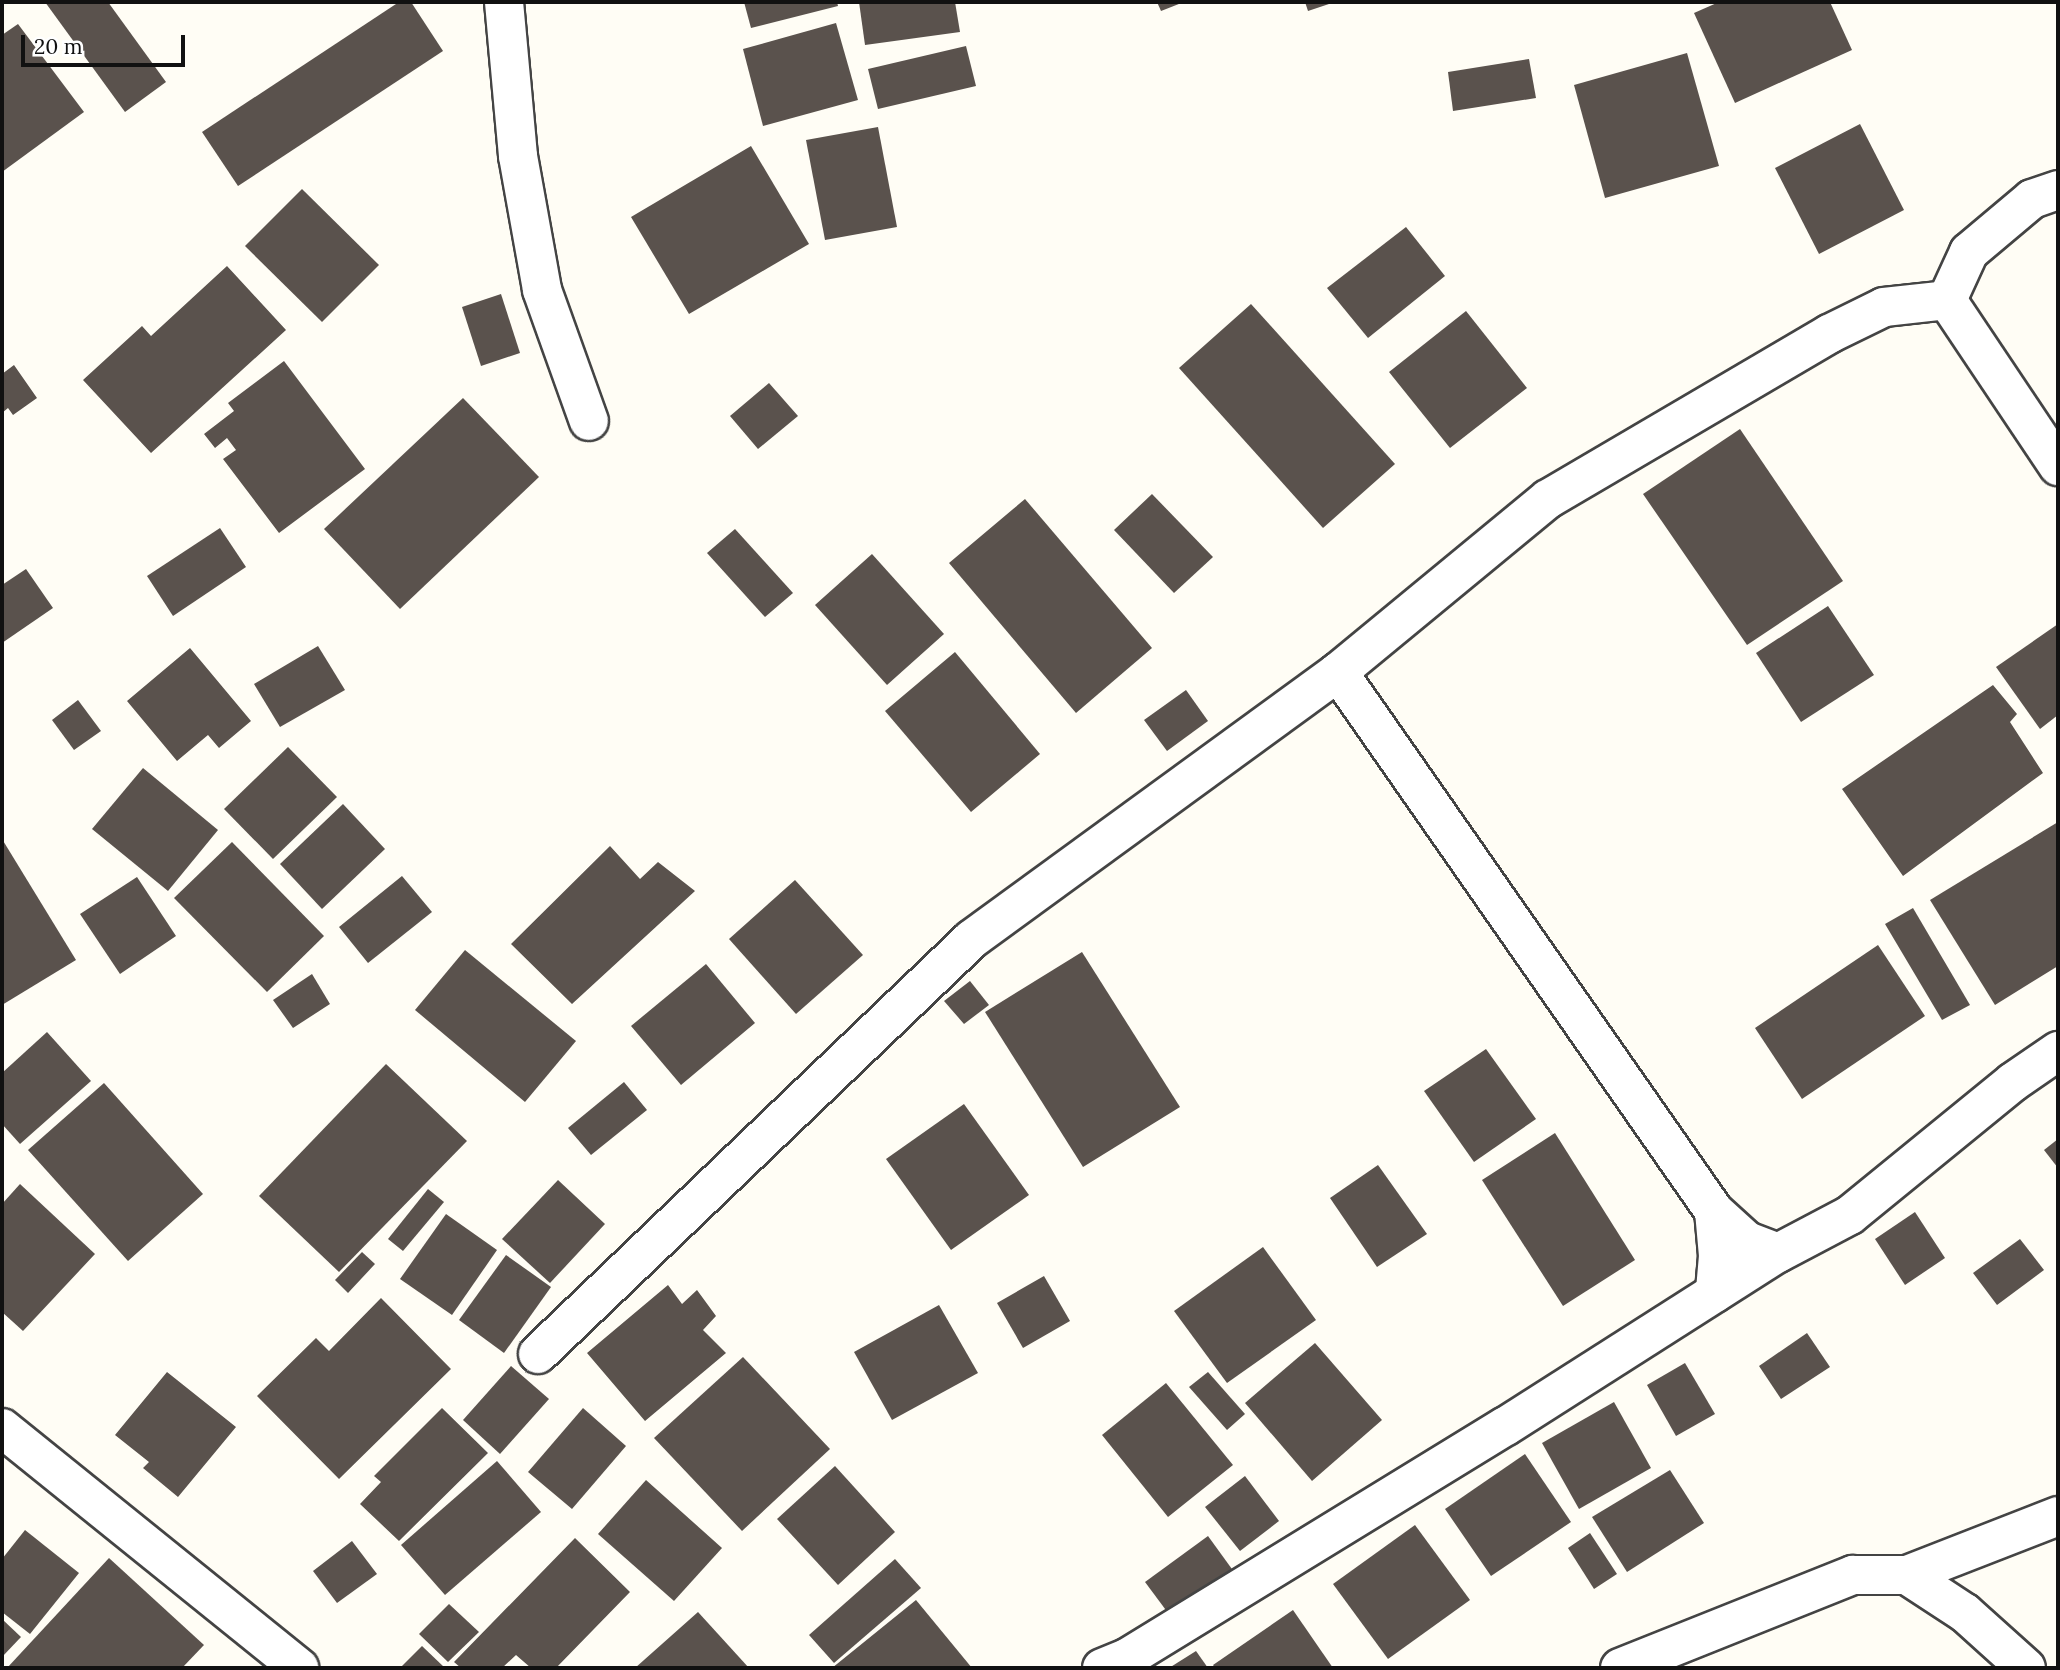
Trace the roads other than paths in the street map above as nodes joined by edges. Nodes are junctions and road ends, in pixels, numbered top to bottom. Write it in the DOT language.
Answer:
graph roads {
  1 [pos="504,2"];
  2 [pos="2058,190"];
  3 [pos="1947,300"];
  4 [pos="589,421"];
  5 [pos="2058,466"];
  6 [pos="1338,672"];
  7 [pos="2058,1051"];
  8 [pos="1714,1211"];
  9 [pos="1778,1253"];
  10 [pos="1714,1293"];
  11 [pos="538,1354"];
  12 [pos="2,1428"];
  13 [pos="2058,1516"];
  14 [pos="1907,1575"];
  15 [pos="299,1668"];
  16 [pos="1102,1668"];
  17 [pos="1620,1668"];
  18 [pos="2026,1668"];
  1 -- 4 [label="street"];
  2 -- 3 [label="street"];
  3 -- 5 [label="street"];
  3 -- 6 [label="street"];
  6 -- 8 [label="street"];
  6 -- 11 [label="street"];
  7 -- 9 [label="street"];
  8 -- 9 [label="street"];
  8 -- 10 [label="street"];
  9 -- 10 [label="street"];
  10 -- 16 [label="street"];
  12 -- 15 [label="street"];
  13 -- 14 [label="street"];
  14 -- 17 [label="street"];
  14 -- 18 [label="street"];
}
